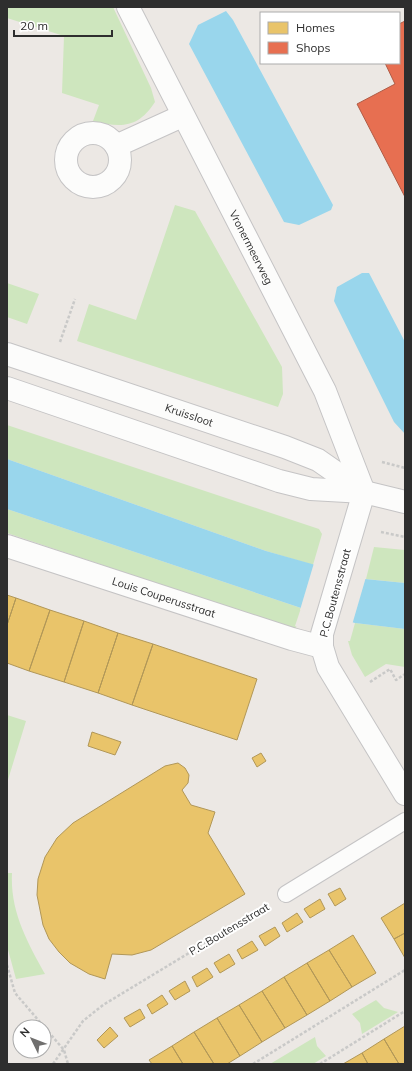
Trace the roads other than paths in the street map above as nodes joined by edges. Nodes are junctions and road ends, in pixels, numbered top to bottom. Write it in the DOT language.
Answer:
graph roads {
  1 [pos="128,7"];
  2 [pos="182,116"];
  3 [pos="116,146"];
  4 [pos="7,354"];
  5 [pos="7,388"];
  6 [pos="364,492"];
  7 [pos="405,502"];
  8 [pos="7,546"];
  9 [pos="322,648"];
  10 [pos="405,794"];
  11 [pos="405,821"];
  12 [pos="286,894"];
  1 -- 2 [label="street, Vronermeerweg"];
  2 -- 3 [label="street"];
  2 -- 6 [label="street, Vronermeerweg"];
  4 -- 6 [label="street, Kruissloot"];
  5 -- 6 [label="street, Kruissloot"];
  6 -- 7 [label="street, Kruissloot"];
  6 -- 9 [label="street, P.C.Boutensstraat"];
  8 -- 9 [label="street, Louis Couperusstraat"];
  9 -- 10 [label="street, P.C.Boutensstraat"];
  11 -- 12 [label="lane"];
}
